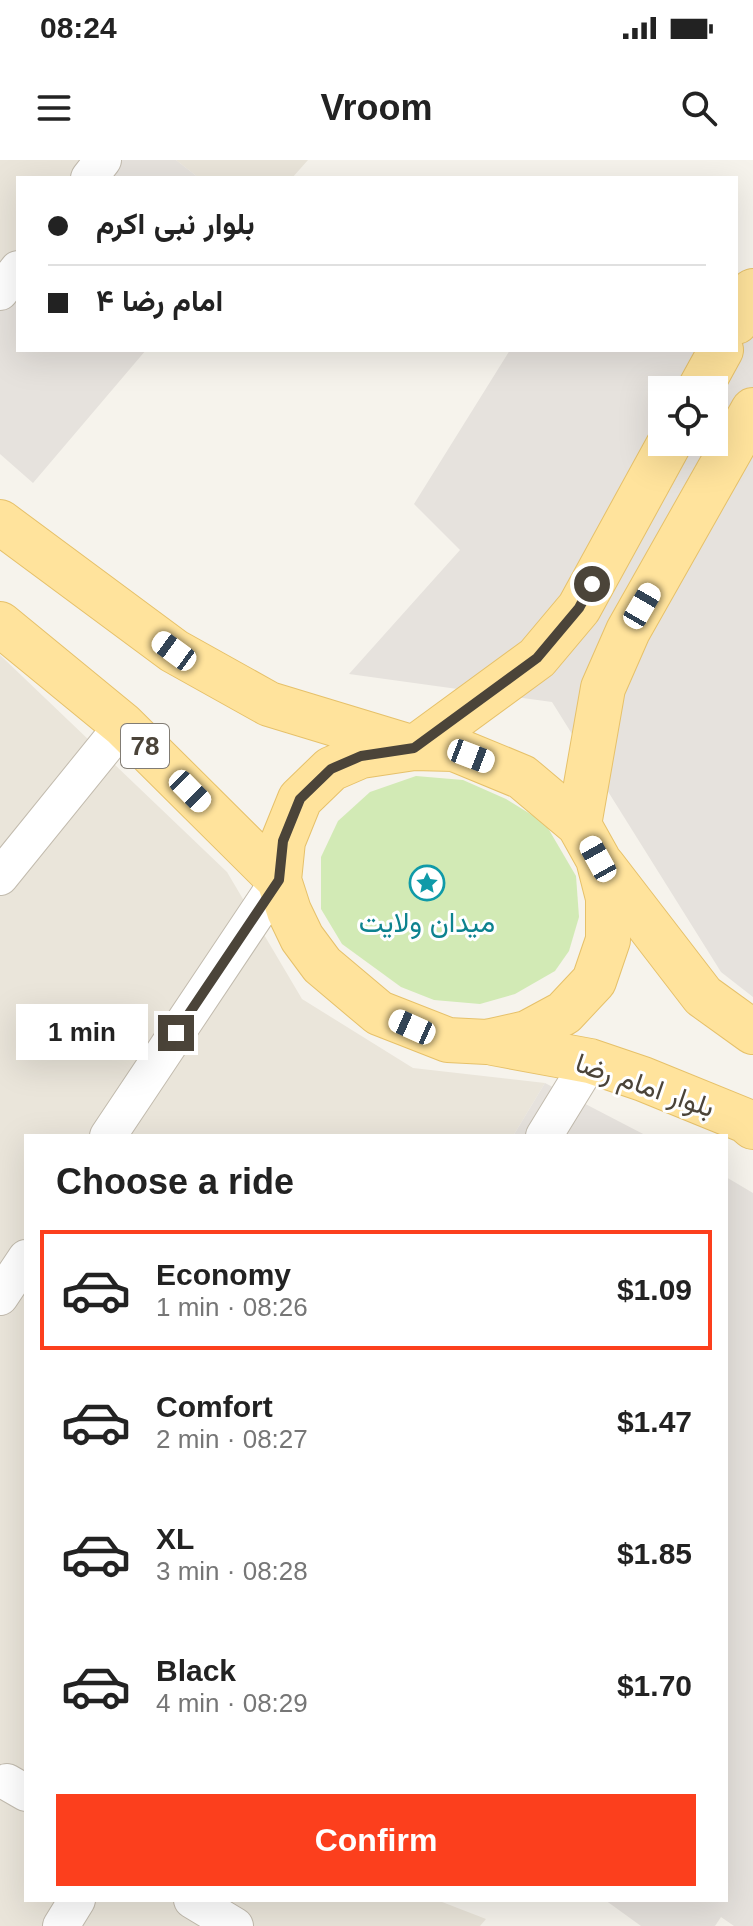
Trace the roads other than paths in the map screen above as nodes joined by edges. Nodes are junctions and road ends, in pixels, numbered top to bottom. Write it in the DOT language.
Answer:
graph roads {
  1 [pos="103,160"];
  2 [pos="91,176"];
  3 [pos="16,272"];
  4 [pos="753,291"];
  5 [pos="0,292"];
  6 [pos="738,318"];
  7 [pos="720,352"];
  8 [pos="707,376"];
  9 [pos="753,410"];
  10 [pos="663,456"];
  11 [pos="671,456"];
  12 [pos="712,484"];
  13 [pos="0,522"];
  14 [pos="0,624"];
  15 [pos="123,725"];
  16 [pos="414,748"];
  17 [pos="588,842"];
  18 [pos="0,877"];
  19 [pos="279,880"];
  20 [pos="751,1027"];
  21 [pos="487,1042"];
  22 [pos="590,1061"];
  23 [pos="753,1127"];
  24 [pos="109,1134"];
  25 [pos="545,1134"];
  26 [pos="24,1261"];
  27 [pos="0,1297"];
  28 [pos="76,1902"];
  29 [pos="195,1902"];
  30 [pos="61,1926"];
  31 [pos="235,1926"];
  1 -- 2 [label="street"];
  3 -- 5 [label="street"];
  4 -- 6 [label="main road"];
  7 -- 8 [label="main road"];
  9 -- 12 [label="main road"];
  10 -- 16 [label="main road"];
  11 -- 12 [label="main road"];
  12 -- 17 [label="main road"];
  13 -- 16 [label="main road, 78"];
  14 -- 15 [label="main road, 78"];
  15 -- 18 [label="street"];
  15 -- 19 [label="main road, 78"];
  16 -- 17 [label="main road, 78"];
  16 -- 19 [label="main road, 78"];
  17 -- 20 [label="main road, 78"];
  17 -- 21 [label="main road, 78"];
  19 -- 21 [label="main road, 78"];
  19 -- 24 [label="street"];
  21 -- 22 [label="main road, بلوار امام رضا / 78"];
  22 -- 23 [label="main road, بلوار امام رضا / 78"];
  22 -- 25 [label="street"];
  26 -- 27 [label="street"];
  28 -- 30 [label="street"];
  29 -- 31 [label="street"];
}
